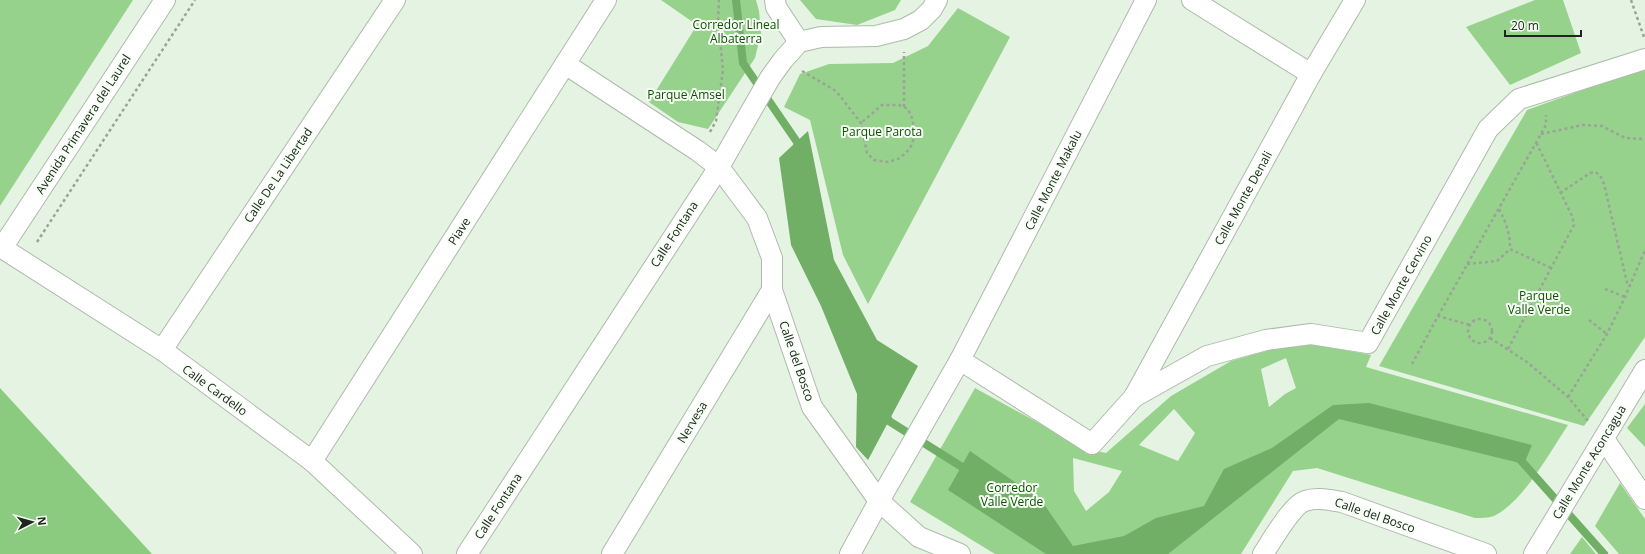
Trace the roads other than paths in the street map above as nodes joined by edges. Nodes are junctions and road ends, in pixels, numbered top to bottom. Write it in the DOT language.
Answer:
graph roads {
  1 [pos="165,0"];
  2 [pos="395,0"];
  3 [pos="588,0"];
  4 [pos="606,0"];
  5 [pos="775,0"];
  6 [pos="937,0"];
  7 [pos="1146,0"];
  8 [pos="1192,0"];
  9 [pos="1355,0"];
  10 [pos="592,22"];
  11 [pos="799,42"];
  12 [pos="1645,59"];
  13 [pos="565,64"];
  14 [pos="1311,74"];
  15 [pos="718,167"];
  16 [pos="2,248"];
  17 [pos="772,290"];
  18 [pos="162,350"];
  19 [pos="960,360"];
  20 [pos="1645,370"];
  21 [pos="1134,397"];
  22 [pos="1600,447"];
  23 [pos="312,461"];
  24 [pos="1645,499"];
  25 [pos="879,501"];
  26 [pos="1539,546"];
  27 [pos="412,554"];
  28 [pos="466,554"];
  29 [pos="612,554"];
  30 [pos="850,554"];
  31 [pos="960,554"];
  32 [pos="1263,554"];
  33 [pos="1486,554"];
  1 -- 16 [label="street, Avenida Primavera del Laurel"];
  2 -- 18 [label="street, Calle De La Libertad"];
  3 -- 10 [label="street"];
  4 -- 10 [label="street, Piave"];
  5 -- 11 [label="street"];
  6 -- 11 [label="street"];
  7 -- 19 [label="street, Calle Monte Makalu"];
  8 -- 14 [label="street"];
  9 -- 14 [label="street, Calle Monte Denali"];
  10 -- 13 [label="street, Piave"];
  11 -- 15 [label="street, Calle Fontana"];
  12 -- 21 [label="street, Calle Monte Cervino"];
  13 -- 15 [label="street, Calle del Bosco"];
  13 -- 23 [label="street, Piave"];
  14 -- 21 [label="street, Calle Monte Denali"];
  15 -- 17 [label="street, Calle del Bosco"];
  15 -- 28 [label="street, Calle Fontana"];
  16 -- 18 [label="street, Calle Cardello"];
  17 -- 25 [label="street, Calle del Bosco"];
  17 -- 29 [label="street, Nervesa"];
  18 -- 23 [label="street, Calle Cardello"];
  19 -- 21 [label="street, Calle Monte Cervino"];
  19 -- 25 [label="street, Calle Monte Makalu"];
  20 -- 22 [label="street, Calle Monte Aconcagua"];
  22 -- 24 [label="street"];
  22 -- 26 [label="street, Calle Monte Aconcagua"];
  23 -- 27 [label="street, Calle Cardello"];
  25 -- 30 [label="street, Calle Monte Makalu"];
  25 -- 31 [label="street, Calle del Bosco"];
  32 -- 33 [label="street, Calle del Bosco"];
}
